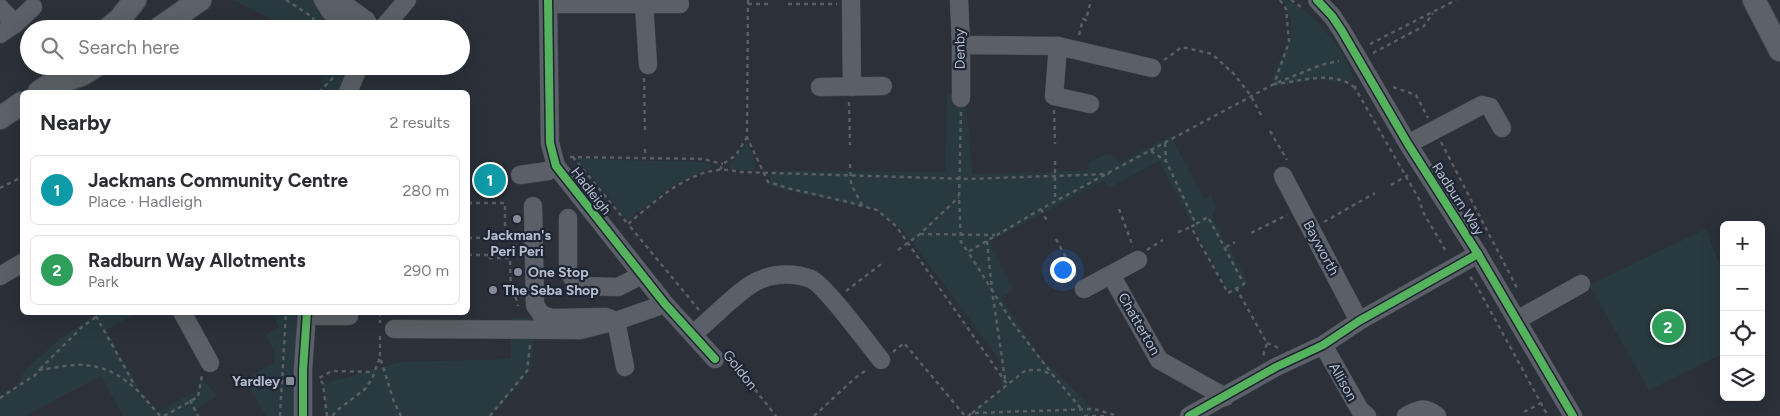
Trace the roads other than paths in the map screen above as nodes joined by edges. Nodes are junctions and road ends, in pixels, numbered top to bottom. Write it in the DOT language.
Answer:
graph roads {
  1 [pos="135,0"];
  2 [pos="200,0"];
  3 [pos="323,0"];
  4 [pos="338,0"];
  5 [pos="407,0"];
  6 [pos="959,0"];
  7 [pos="1754,0"];
  8 [pos="548,2"];
  9 [pos="851,2"];
  10 [pos="644,4"];
  11 [pos="680,4"];
  12 [pos="1313,6"];
  13 [pos="33,7"];
  14 [pos="0,8"];
  15 [pos="118,20"];
  16 [pos="171,20"];
  17 [pos="341,20"];
  18 [pos="366,20"];
  19 [pos="390,20"];
  20 [pos="15,24"];
  21 [pos="0,34"];
  22 [pos="961,45"];
  23 [pos="1058,46"];
  24 [pos="1780,50"];
  25 [pos="648,66"];
  26 [pos="1152,68"];
  27 [pos="56,75"];
  28 [pos="81,75"];
  29 [pos="356,75"];
  30 [pos="851,86"];
  31 [pos="883,86"];
  32 [pos="820,87"];
  33 [pos="44,89"];
  34 [pos="349,90"];
  35 [pos="961,98"];
  36 [pos="20,104"];
  37 [pos="1090,104"];
  38 [pos="0,118"];
  39 [pos="1502,128"];
  40 [pos="1408,144"];
  41 [pos="554,161"];
  42 [pos="520,175"];
  43 [pos="1283,176"];
  44 [pos="532,206"];
  45 [pos="568,218"];
  46 [pos="1138,253"];
  47 [pos="1478,254"];
  48 [pos="20,264"];
  49 [pos="642,275"];
  50 [pos="1110,275"];
  51 [pos="0,276"];
  52 [pos="1581,284"];
  53 [pos="1084,289"];
  54 [pos="666,304"];
  55 [pos="184,315"];
  56 [pos="307,315"];
  57 [pos="328,315"];
  58 [pos="349,316"];
  59 [pos="1517,320"];
  60 [pos="616,321"];
  61 [pos="1359,321"];
  62 [pos="394,329"];
  63 [pos="693,334"];
  64 [pos="1323,346"];
  65 [pos="209,352"];
  66 [pos="721,357"];
  67 [pos="881,360"];
  68 [pos="625,367"];
  69 [pos="1225,397"];
  70 [pos="303,416"];
  71 [pos="1190,416"];
  72 [pos="1367,416"];
  73 [pos="1406,416"];
  74 [pos="1437,416"];
  75 [pos="1574,416"];
  1 -- 15 [label="main road"];
  2 -- 16 [label="main road"];
  3 -- 17 [label="street"];
  4 -- 18 [label="street"];
  5 -- 19 [label="street"];
  6 -- 22 [label="street, Denby"];
  7 -- 24 [label="main road"];
  8 -- 10 [label="street"];
  8 -- 41 [label="street"];
  9 -- 30 [label="street"];
  10 -- 11 [label="street"];
  10 -- 25 [label="street"];
  12 -- 40 [label="street, Radburn Way"];
  13 -- 20 [label="street"];
  14 -- 20 [label="street"];
  20 -- 21 [label="street"];
  22 -- 23 [label="street"];
  22 -- 35 [label="street, Denby"];
  23 -- 26 [label="street"];
  23 -- 37 [label="street"];
  27 -- 33 [label="main road"];
  28 -- 33 [label="main road"];
  29 -- 34 [label="street"];
  30 -- 31 [label="street"];
  30 -- 32 [label="street"];
  36 -- 38 [label="main road"];
  39 -- 40 [label="street"];
  40 -- 47 [label="street, Radburn Way"];
  41 -- 42 [label="street"];
  41 -- 49 [label="street, Hadleigh"];
  43 -- 61 [label="street, Bayworth"];
  44 -- 60 [label="street"];
  45 -- 49 [label="street"];
  46 -- 50 [label="street"];
  47 -- 59 [label="street, Radburn Way"];
  47 -- 61 [label="street"];
  48 -- 51 [label="street"];
  49 -- 54 [label="street, Hadleigh"];
  50 -- 53 [label="street"];
  50 -- 69 [label="street, Chatterton"];
  52 -- 59 [label="street"];
  54 -- 60 [label="street"];
  54 -- 63 [label="street, Hadleigh"];
  55 -- 65 [label="street"];
  56 -- 70 [label="street"];
  57 -- 58 [label="street"];
  59 -- 75 [label="street, Radburn Way"];
  60 -- 62 [label="street"];
  60 -- 68 [label="street"];
  61 -- 64 [label="street"];
  63 -- 66 [label="street, Hadleigh"];
  63 -- 67 [label="street"];
  64 -- 69 [label="street"];
  64 -- 72 [label="street, Allison"];
  69 -- 71 [label="street"];
  73 -- 74 [label="street"];
}
